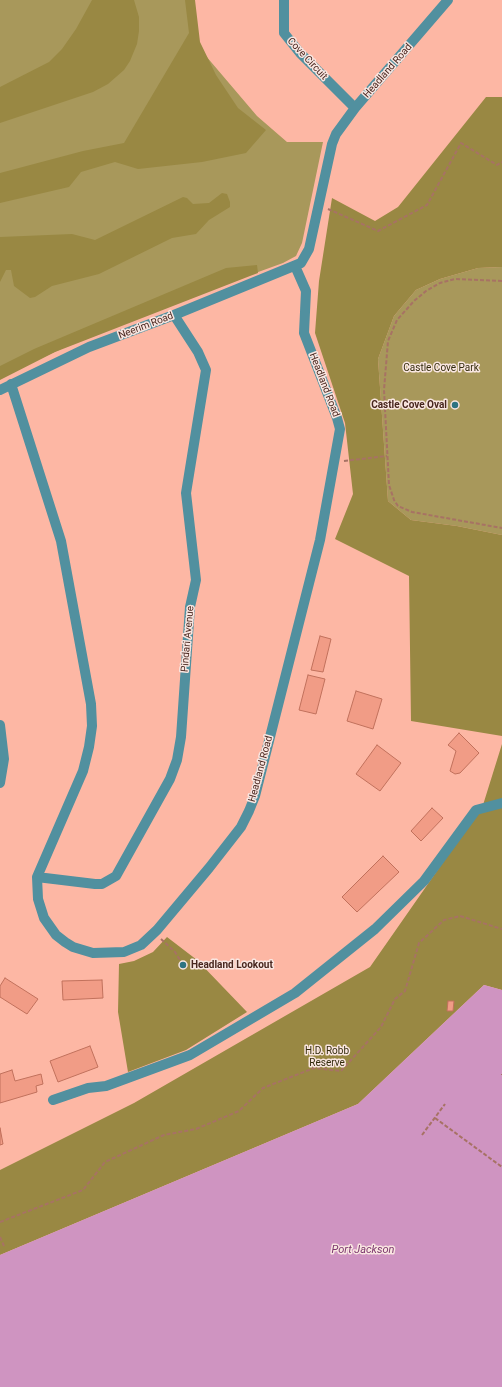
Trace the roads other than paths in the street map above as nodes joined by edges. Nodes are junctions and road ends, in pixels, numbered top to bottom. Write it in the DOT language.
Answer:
graph roads {
  1 [pos="284,0"];
  2 [pos="448,0"];
  3 [pos="355,108"];
  4 [pos="295,266"];
  5 [pos="174,316"];
  6 [pos="11,384"];
  7 [pos="0,390"];
  8 [pos="0,725"];
  9 [pos="0,783"];
  10 [pos="502,803"];
  11 [pos="37,877"];
  12 [pos="53,1100"];
  1 -- 3 [label="street, Cove Circuit"];
  2 -- 3 [label="street, Headland Road"];
  3 -- 4 [label="street, Headland Road"];
  4 -- 5 [label="street, Neerim Road"];
  4 -- 11 [label="street, Headland Road"];
  5 -- 6 [label="street, Neerim Road"];
  5 -- 11 [label="street, Pindari Avenue"];
  6 -- 7 [label="street, Neerim Road"];
  6 -- 11 [label="street, Headland Road"];
  8 -- 9 [label="street"];
  10 -- 12 [label="street"];
}
